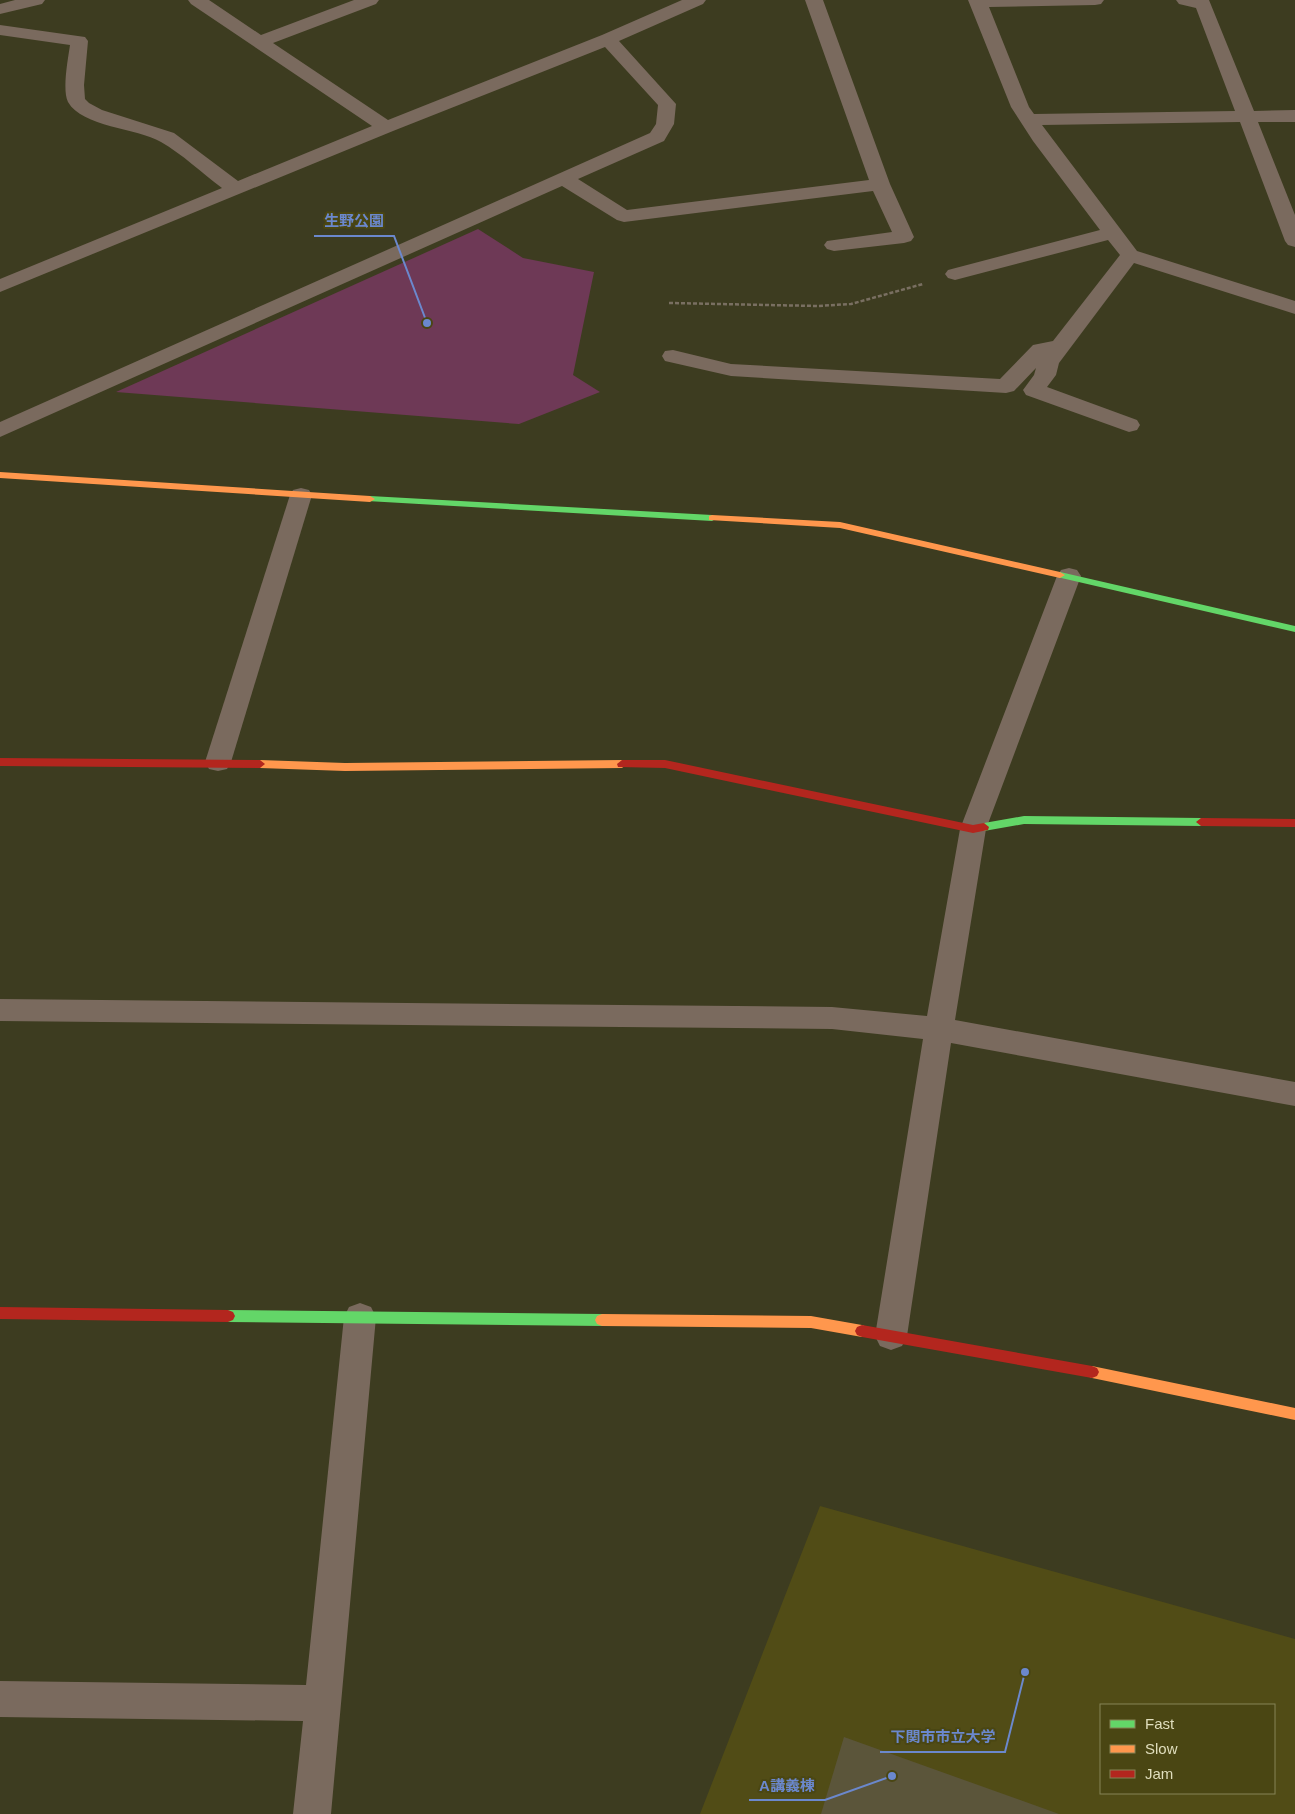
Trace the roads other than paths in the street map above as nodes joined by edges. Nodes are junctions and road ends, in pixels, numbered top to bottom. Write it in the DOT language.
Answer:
graph roads {
  1 [pos="36,0"];
  2 [pos="197,0"];
  3 [pos="370,0"];
  4 [pos="697,0"];
  5 [pos="814,0"];
  6 [pos="1095,0"];
  7 [pos="1185,0"];
  8 [pos="977,1"];
  9 [pos="0,9"];
  10 [pos="0,30"];
  11 [pos="608,39"];
  12 [pos="259,42"];
  13 [pos="1295,116"];
  14 [pos="1246,118"];
  15 [pos="1028,120"];
  16 [pos="386,127"];
  17 [pos="564,178"];
  18 [pos="880,184"];
  19 [pos="236,189"];
  20 [pos="1111,233"];
  21 [pos="1295,241"];
  22 [pos="834,245"];
  23 [pos="1130,255"];
  24 [pos="955,274"];
  25 [pos="0,286"];
  26 [pos="1295,308"];
  27 [pos="1060,346"];
  28 [pos="673,356"];
  29 [pos="1129,425"];
  30 [pos="0,430"];
  31 [pos="0,475"];
  32 [pos="301,495"];
  33 [pos="1069,576"];
  34 [pos="1295,629"];
  35 [pos="0,762"];
  36 [pos="218,762"];
  37 [pos="1295,823"];
  38 [pos="973,829"];
  39 [pos="0,1010"];
  40 [pos="938,1029"];
  41 [pos="1295,1094"];
  42 [pos="0,1313"];
  43 [pos="360,1317"];
  44 [pos="891,1336"];
  45 [pos="1295,1414"];
  46 [pos="0,1699"];
  47 [pos="323,1703"];
  48 [pos="312,1814"];
  1 -- 9 [label="street"];
  2 -- 12 [label="street"];
  3 -- 12 [label="street"];
  4 -- 11 [label="street"];
  5 -- 18 [label="street"];
  6 -- 8 [label="street"];
  7 -- 14 [label="street"];
  8 -- 15 [label="street"];
  10 -- 19 [label="street"];
  11 -- 16 [label="street"];
  11 -- 17 [label="street"];
  12 -- 16 [label="street"];
  13 -- 14 [label="street"];
  14 -- 15 [label="street"];
  14 -- 21 [label="street"];
  15 -- 20 [label="street"];
  16 -- 19 [label="street"];
  17 -- 18 [label="street"];
  17 -- 30 [label="street"];
  18 -- 22 [label="street"];
  19 -- 25 [label="street"];
  20 -- 23 [label="street"];
  20 -- 24 [label="street"];
  23 -- 26 [label="street"];
  23 -- 27 [label="street"];
  27 -- 28 [label="street"];
  27 -- 29 [label="street"];
  31 -- 32 [label="street"];
  32 -- 33 [label="street"];
  32 -- 36 [label="street"];
  33 -- 34 [label="street"];
  33 -- 38 [label="street"];
  35 -- 36 [label="street"];
  36 -- 38 [label="street"];
  37 -- 38 [label="street"];
  38 -- 40 [label="street"];
  39 -- 40 [label="street"];
  40 -- 41 [label="street"];
  40 -- 44 [label="street"];
  42 -- 43 [label="street"];
  43 -- 44 [label="street"];
  43 -- 47 [label="street"];
  44 -- 45 [label="street"];
  46 -- 47 [label="street"];
  47 -- 48 [label="street"];
}
